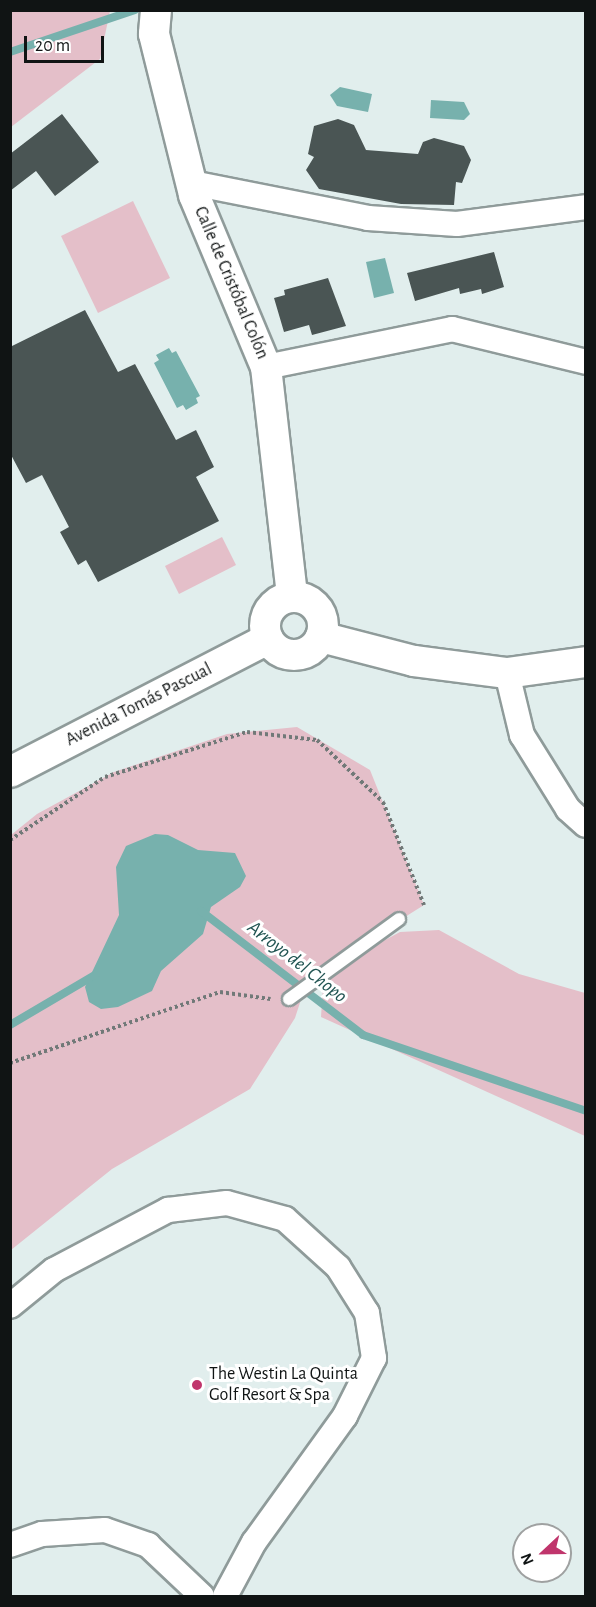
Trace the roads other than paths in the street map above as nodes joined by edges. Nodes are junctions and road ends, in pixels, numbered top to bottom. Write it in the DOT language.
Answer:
graph roads {
  1 [pos="156,10"];
  2 [pos="192,183"];
  3 [pos="585,207"];
  4 [pos="585,362"];
  5 [pos="266,367"];
  6 [pos="292,596"];
  7 [pos="321,637"];
  8 [pos="268,639"];
  9 [pos="585,662"];
  10 [pos="507,673"];
  11 [pos="10,772"];
  12 [pos="585,825"];
  13 [pos="399,919"];
  14 [pos="289,999"];
  15 [pos="10,1306"];
  16 [pos="10,1545"];
  17 [pos="202,1596"];
  18 [pos="225,1596"];
  1 -- 2 [label="street, Calle de Cristóbal Colón"];
  2 -- 3 [label="street"];
  2 -- 5 [label="street, Calle de Cristóbal Colón"];
  4 -- 5 [label="street"];
  5 -- 6 [label="street, Calle de Cristóbal Colón"];
  6 -- 7 [label="street"];
  6 -- 8 [label="street"];
  7 -- 8 [label="street"];
  7 -- 10 [label="street"];
  8 -- 11 [label="street, Avenida Tomás Pascual"];
  9 -- 10 [label="street"];
  10 -- 12 [label="street"];
  13 -- 14 [label="lane"];
  15 -- 18 [label="street"];
  16 -- 17 [label="street"];
}
